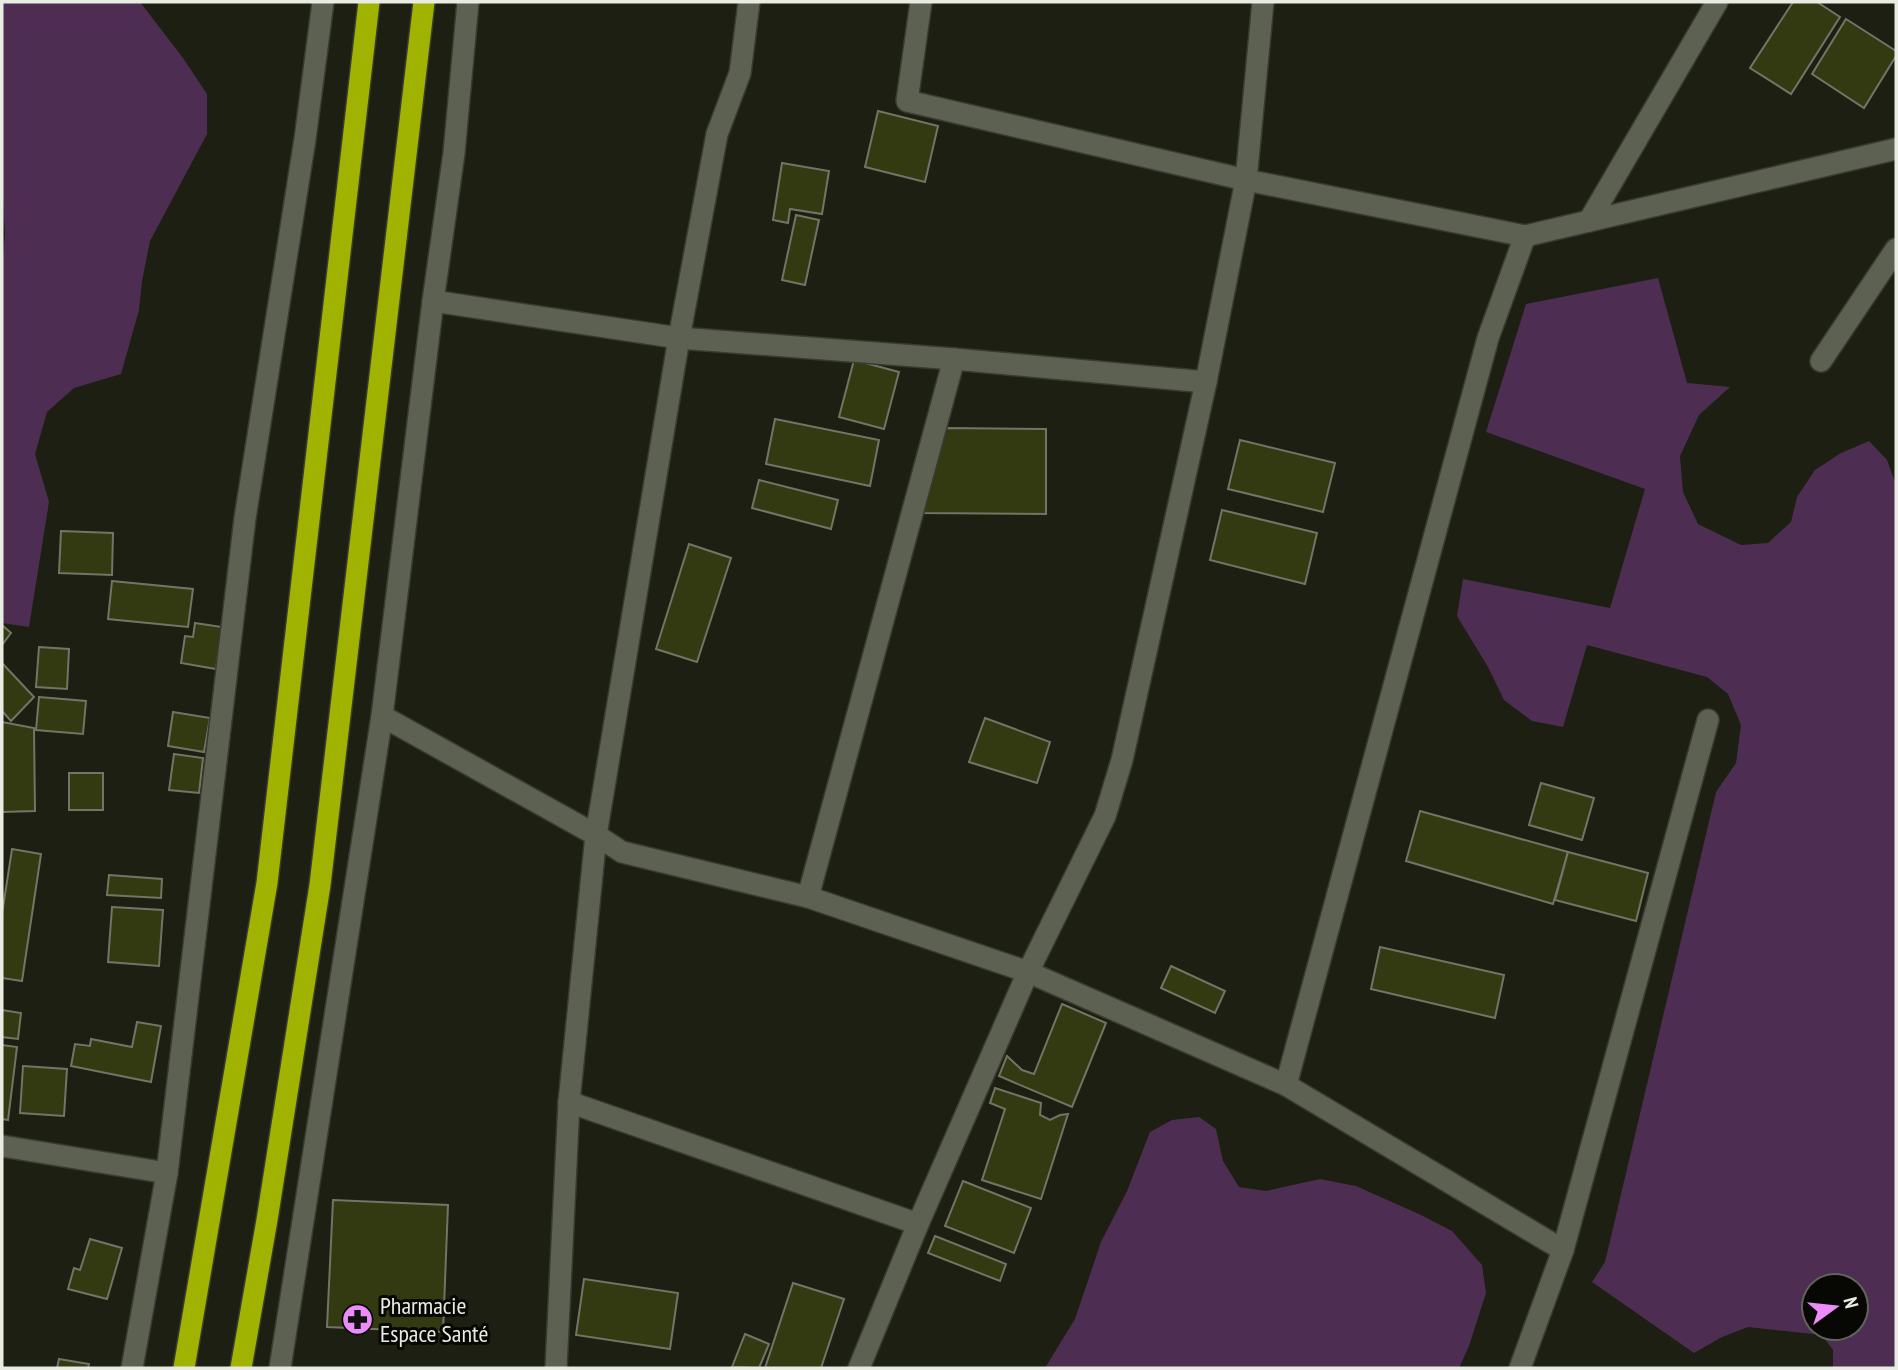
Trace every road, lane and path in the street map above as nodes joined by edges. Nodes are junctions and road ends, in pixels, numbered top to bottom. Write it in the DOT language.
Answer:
graph roads {
  1 [pos="323,2"];
  2 [pos="369,2"];
  3 [pos="424,2"];
  4 [pos="468,2"];
  5 [pos="749,2"];
  6 [pos="921,2"];
  7 [pos="1263,2"];
  8 [pos="1717,2"];
  9 [pos="1896,149"];
  10 [pos="1246,180"];
  11 [pos="1589,221"];
  12 [pos="1525,236"];
  13 [pos="1896,249"];
  14 [pos="433,301"];
  15 [pos="679,338"];
  16 [pos="954,359"];
  17 [pos="1821,361"];
  18 [pos="1206,382"];
  19 [pos="382,716"];
  20 [pos="1708,720"];
  21 [pos="596,835"];
  22 [pos="808,897"];
  23 [pos="1028,972"];
  24 [pos="1286,1085"];
  25 [pos="569,1102"];
  26 [pos="2,1146"];
  27 [pos="167,1173"];
  28 [pos="918,1224"];
  29 [pos="1563,1250"];
  30 [pos="132,1368"];
  31 [pos="184,1368"];
  32 [pos="241,1368"];
  33 [pos="281,1368"];
  34 [pos="556,1368"];
  35 [pos="859,1368"];
  36 [pos="1520,1368"];
  1 -- 27 [label="street"];
  2 -- 31 [label="highway"];
  3 -- 32 [label="highway"];
  4 -- 14 [label="street"];
  5 -- 15 [label="street"];
  6 -- 10 [label="street"];
  7 -- 10 [label="street"];
  8 -- 11 [label="street"];
  9 -- 11 [label="street"];
  10 -- 12 [label="street"];
  10 -- 18 [label="street"];
  11 -- 12 [label="street"];
  12 -- 24 [label="street"];
  13 -- 17 [label="street"];
  14 -- 15 [label="street"];
  14 -- 19 [label="street"];
  15 -- 16 [label="street"];
  15 -- 21 [label="street"];
  16 -- 18 [label="street"];
  16 -- 22 [label="street"];
  18 -- 23 [label="street"];
  19 -- 21 [label="street"];
  19 -- 33 [label="street"];
  20 -- 29 [label="street"];
  21 -- 22 [label="street"];
  21 -- 25 [label="street"];
  22 -- 23 [label="street"];
  23 -- 24 [label="street"];
  23 -- 28 [label="street"];
  24 -- 29 [label="street"];
  25 -- 28 [label="street"];
  25 -- 34 [label="street"];
  26 -- 27 [label="street"];
  27 -- 30 [label="street"];
  28 -- 35 [label="street"];
  29 -- 36 [label="street"];
}
